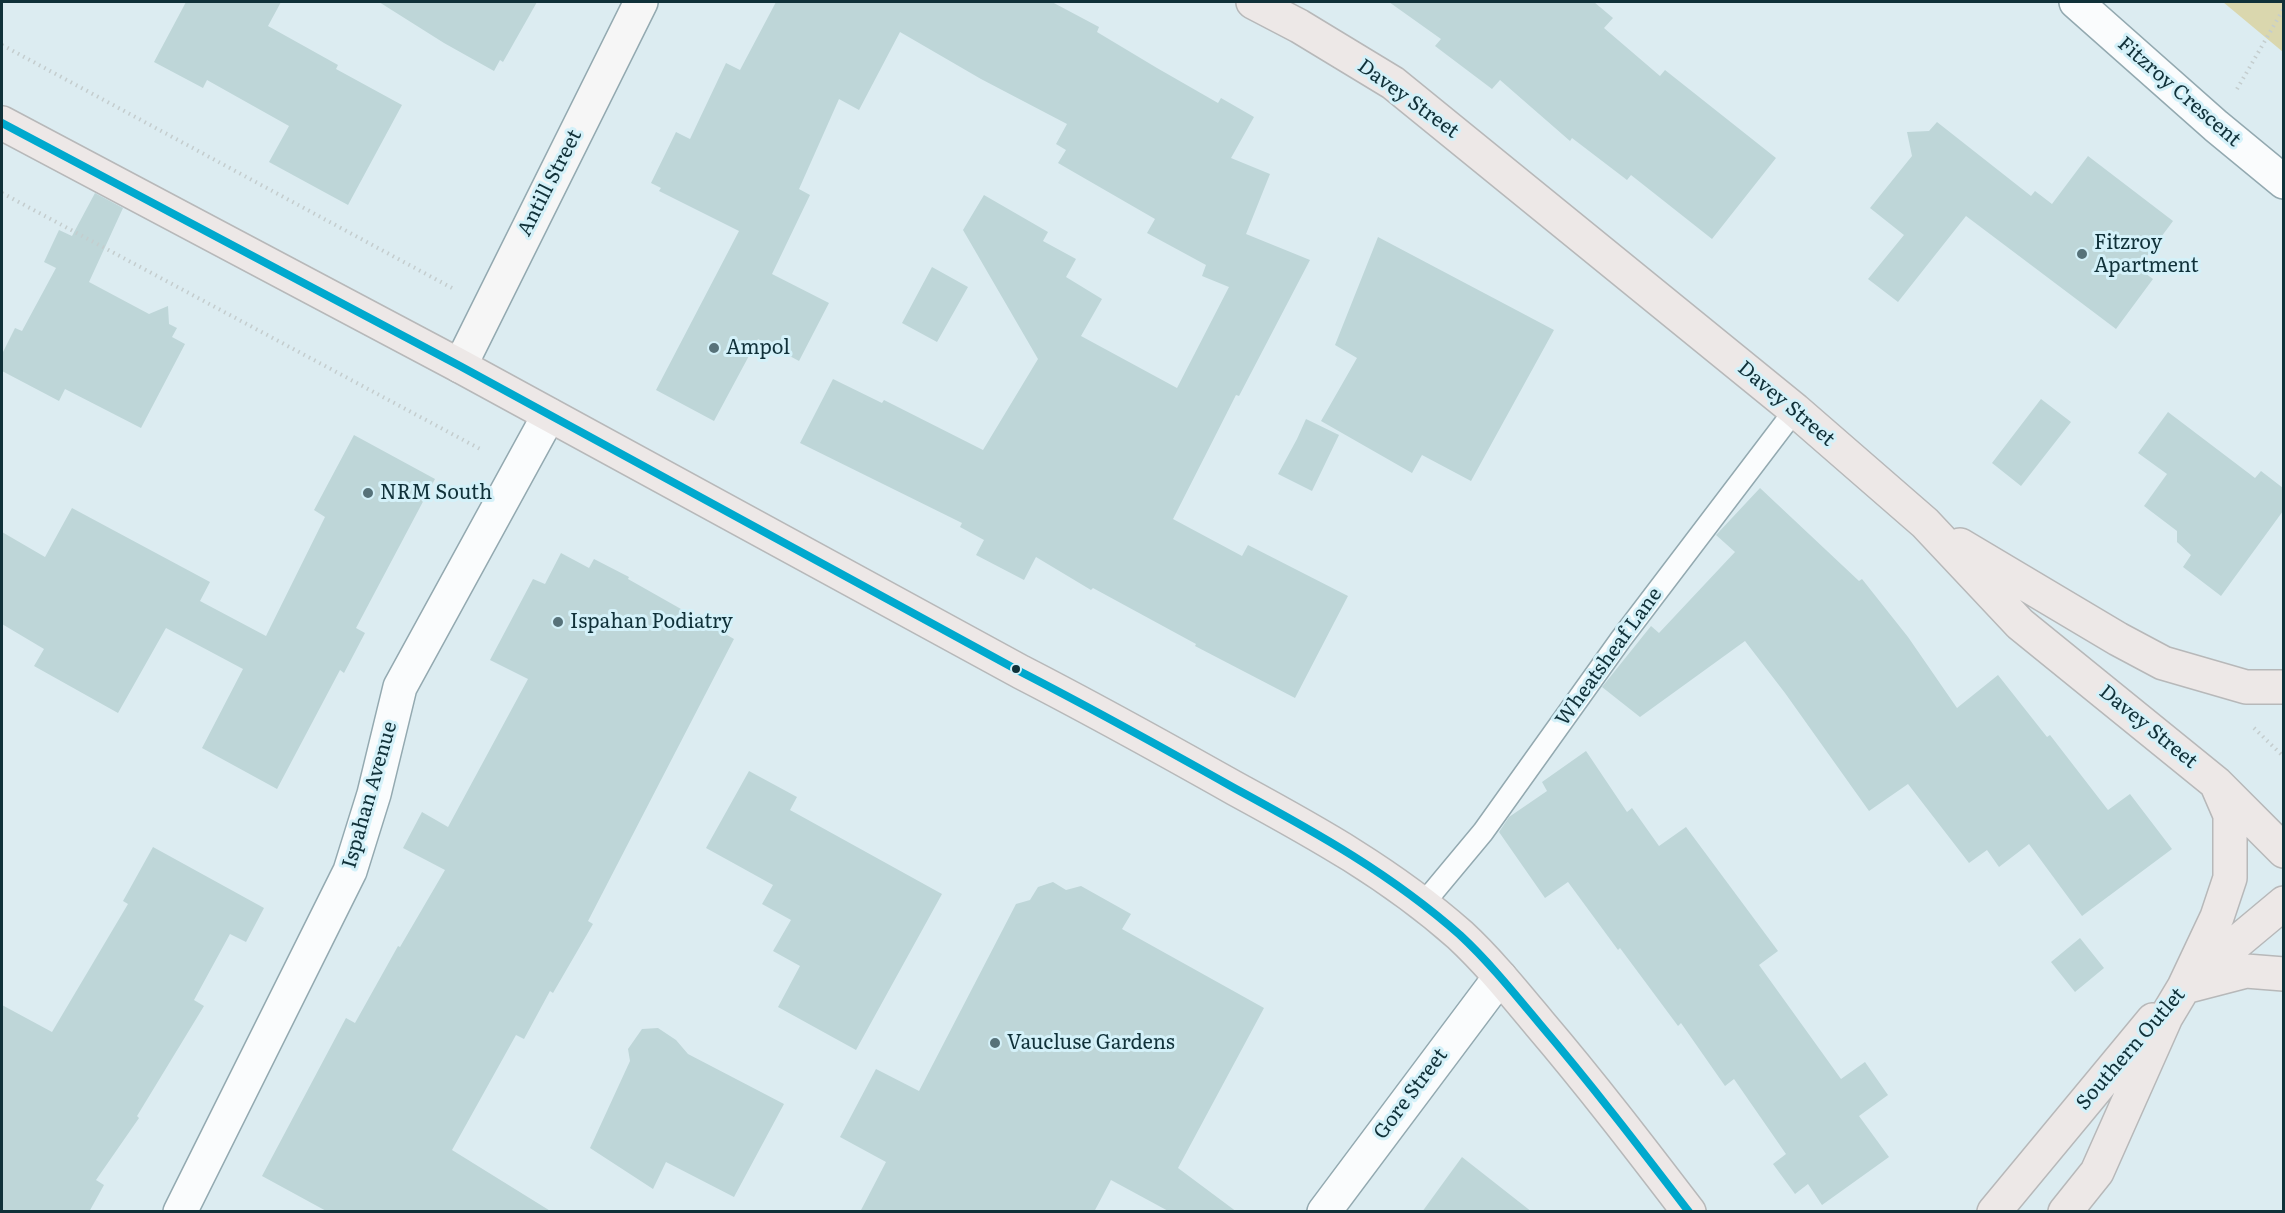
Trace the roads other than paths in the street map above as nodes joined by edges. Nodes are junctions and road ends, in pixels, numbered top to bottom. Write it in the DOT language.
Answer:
graph roads {
  1 [pos="641,2"];
  2 [pos="2076,2"];
  3 [pos="1263,4"];
  4 [pos="2,123"];
  5 [pos="2283,182"];
  6 [pos="460,366"];
  7 [pos="1795,410"];
  8 [pos="549,415"];
  9 [pos="1925,524"];
  10 [pos="2283,687"];
  11 [pos="2216,783"];
  12 [pos="2283,850"];
  13 [pos="2283,903"];
  14 [pos="1423,904"];
  15 [pos="2283,974"];
  16 [pos="1500,977"];
  17 [pos="2184,987"];
  18 [pos="180,1212"];
  19 [pos="1324,1212"];
  20 [pos="1689,1212"];
  21 [pos="1994,1212"];
  22 [pos="2065,1212"];
  1 -- 6 [label="street, Antill Street"];
  2 -- 5 [label="street, Fitzroy Crescent"];
  3 -- 7 [label="highway, Davey Street"];
  4 -- 6 [label="highway"];
  6 -- 8 [label="highway"];
  7 -- 9 [label="highway, Davey Street"];
  7 -- 14 [label="lane, Wheatsheaf Lane"];
  8 -- 14 [label="highway"];
  8 -- 18 [label="street, Ispahan Avenue"];
  9 -- 10 [label="highway"];
  9 -- 11 [label="highway, Davey Street"];
  11 -- 12 [label="highway, Davey Street"];
  11 -- 17 [label="highway"];
  13 -- 17 [label="highway, Southern Outlet"];
  14 -- 16 [label="highway"];
  15 -- 17 [label="highway"];
  16 -- 19 [label="street, Gore Street"];
  16 -- 20 [label="highway"];
  17 -- 21 [label="highway, Southern Outlet"];
  17 -- 22 [label="highway"];
}
